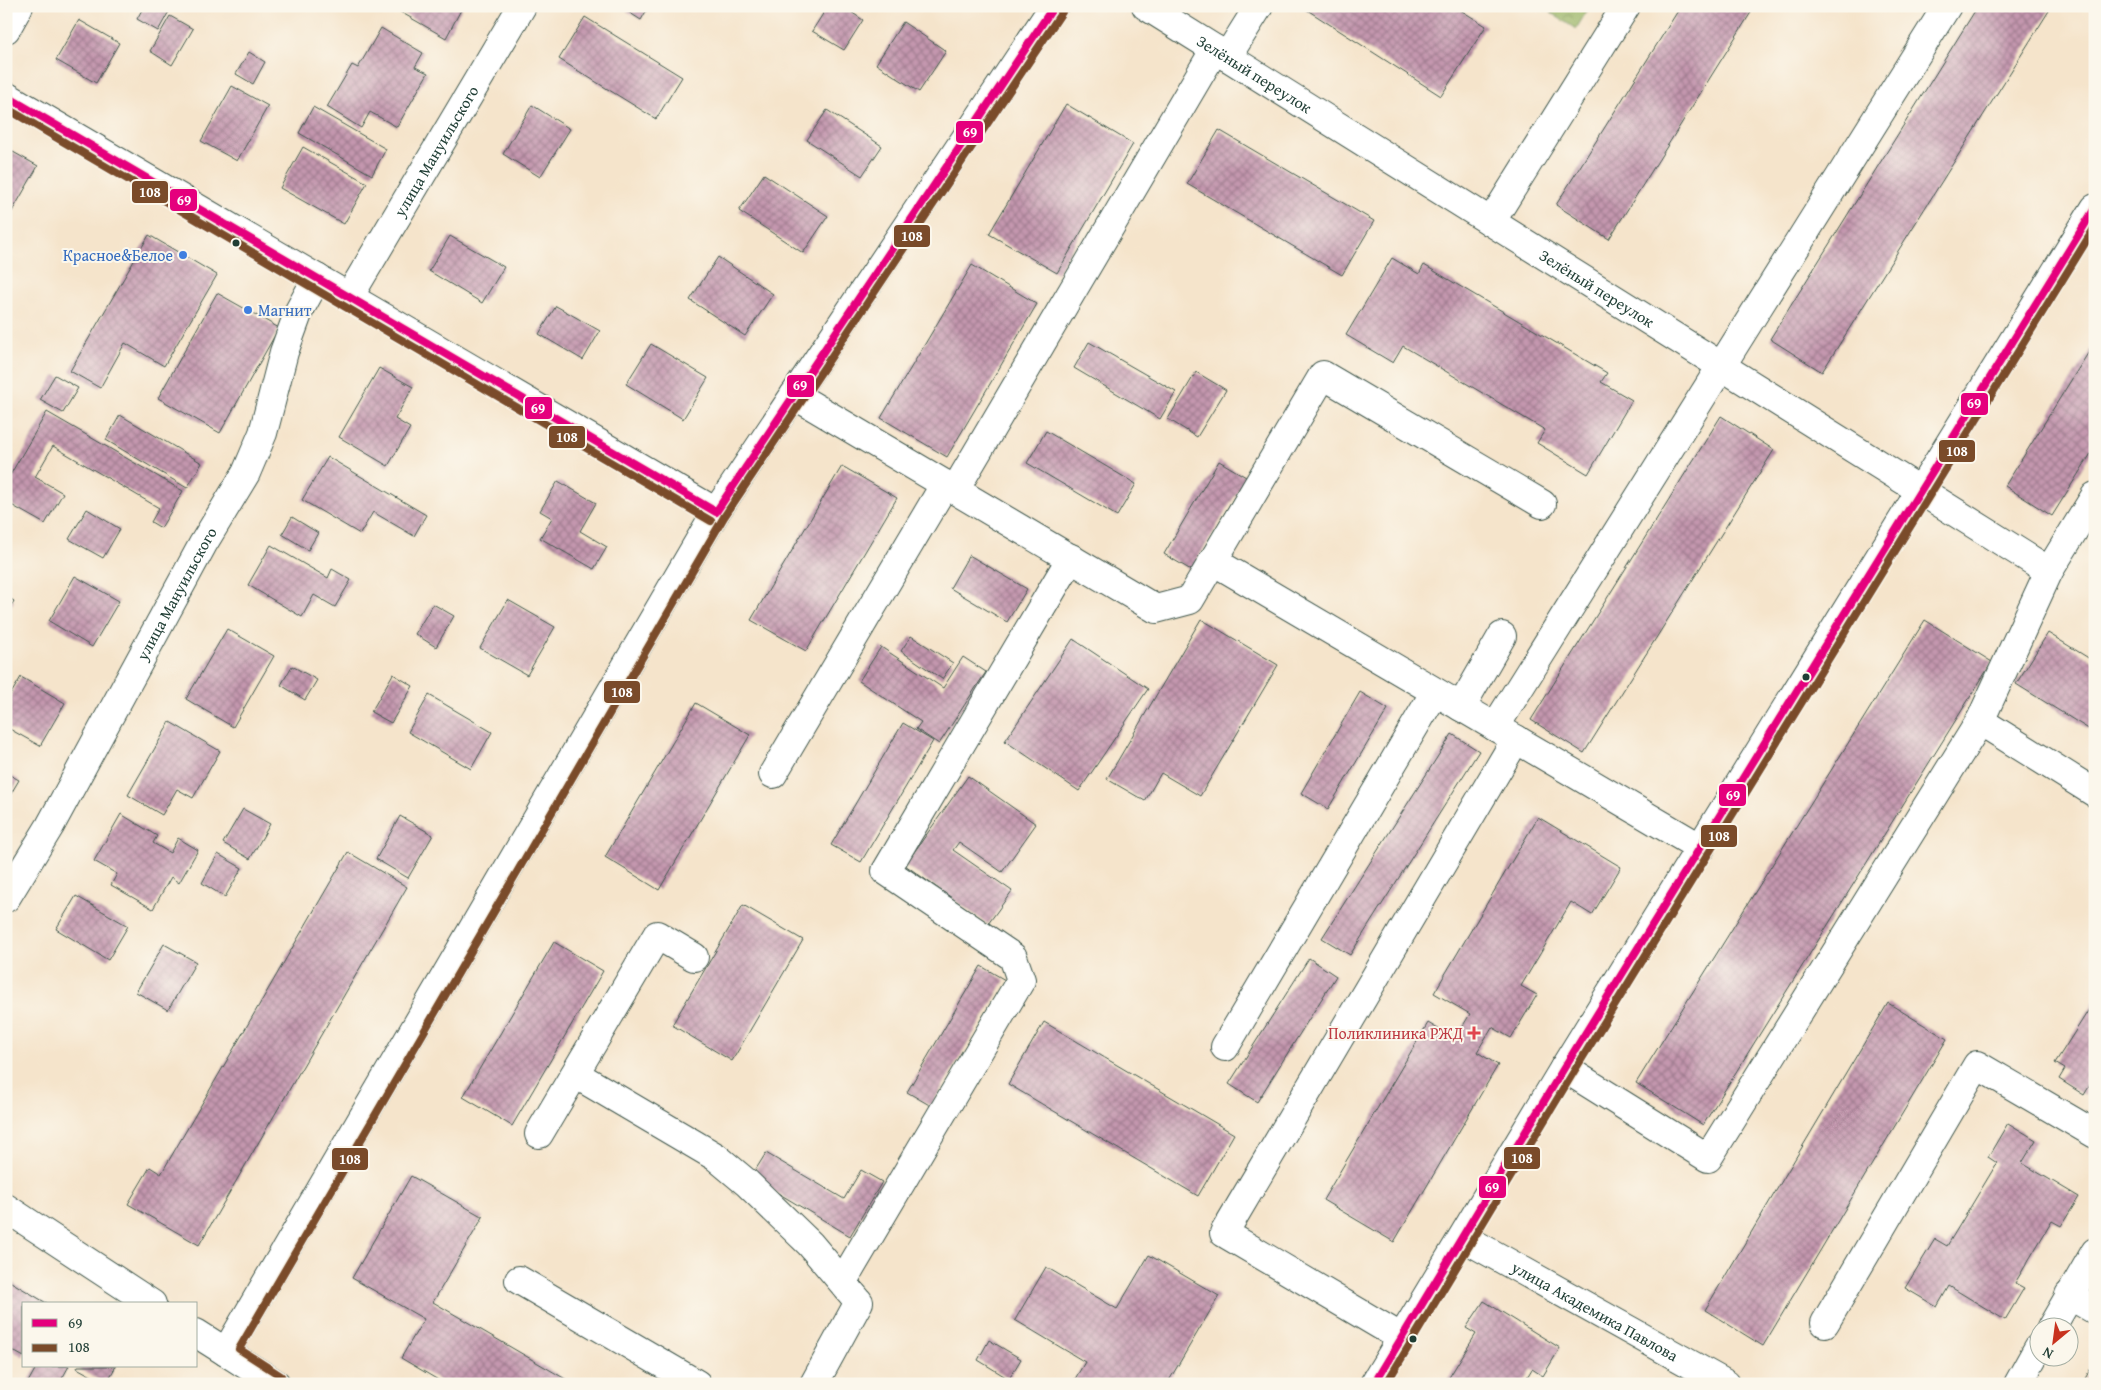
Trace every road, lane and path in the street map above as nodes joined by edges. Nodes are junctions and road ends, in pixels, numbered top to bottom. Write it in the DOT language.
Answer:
graph roads {
  1 [pos="19,6"];
  2 [pos="522,6"];
  3 [pos="1054,6"];
  4 [pos="1146,6"];
  5 [pos="1259,6"];
  6 [pos="1626,6"];
  7 [pos="1946,6"];
  8 [pos="6,30"];
  9 [pos="1221,53"];
  10 [pos="6,96"];
  11 [pos="2095,208"];
  12 [pos="1491,222"];
  13 [pos="317,278"];
  14 [pos="350,297"];
  15 [pos="1721,366"];
  16 [pos="794,395"];
  17 [pos="950,487"];
  18 [pos="1921,492"];
  19 [pos="2095,496"];
  20 [pos="1542,504"];
  21 [pos="716,512"];
  22 [pos="1071,558"];
  23 [pos="1214,561"];
  24 [pos="2049,571"];
  25 [pos="1502,636"];
  26 [pos="1435,692"];
  27 [pos="1461,706"];
  28 [pos="1980,721"];
  29 [pos="1506,733"];
  30 [pos="773,774"];
  31 [pos="2095,793"];
  32 [pos="1701,848"];
  33 [pos="6,898"];
  34 [pos="694,957"];
  35 [pos="1225,1047"];
  36 [pos="1564,1068"];
  37 [pos="575,1074"];
  38 [pos="539,1134"];
  39 [pos="2095,1134"];
  40 [pos="6,1208"];
  41 [pos="1464,1238"];
  42 [pos="2095,1252"];
  43 [pos="519,1280"];
  44 [pos="843,1281"];
  45 [pos="2070,1295"];
  46 [pos="149,1302"];
  47 [pos="2095,1310"];
  48 [pos="2057,1318"];
  49 [pos="1824,1323"];
  50 [pos="198,1334"];
  51 [pos="1402,1338"];
  52 [pos="226,1352"];
  53 [pos="2028,1366"];
  54 [pos="276,1384"];
  55 [pos="697,1384"];
  56 [pos="814,1384"];
  57 [pos="1374,1384"];
  58 [pos="1726,1384"];
  59 [pos="2018,1384"];
  1 -- 8 [label="street"];
  2 -- 14 [label="street, улица Мануильского"];
  3 -- 16 [label="street"];
  4 -- 9 [label="street, Зелёный переулок"];
  5 -- 9 [label="street"];
  6 -- 12 [label="street"];
  7 -- 15 [label="street"];
  9 -- 12 [label="street, Зелёный переулок"];
  9 -- 17 [label="street"];
  10 -- 13 [label="street"];
  11 -- 18 [label="street"];
  12 -- 15 [label="street, Зелёный переулок"];
  13 -- 14 [label="street"];
  13 -- 33 [label="street, улица Мануильского"];
  14 -- 21 [label="street"];
  15 -- 18 [label="street, Зелёный переулок"];
  15 -- 29 [label="street"];
  16 -- 17 [label="street"];
  16 -- 21 [label="street"];
  17 -- 22 [label="street"];
  17 -- 30 [label="street"];
  18 -- 24 [label="street, Зелёный переулок"];
  18 -- 32 [label="street"];
  19 -- 24 [label="street"];
  20 -- 23 [label="street"];
  21 -- 52 [label="street"];
  22 -- 23 [label="street"];
  22 -- 44 [label="street"];
  23 -- 26 [label="street"];
  24 -- 28 [label="street"];
  25 -- 27 [label="street"];
  26 -- 27 [label="street"];
  26 -- 35 [label="street"];
  27 -- 29 [label="street"];
  28 -- 31 [label="street"];
  28 -- 36 [label="street"];
  29 -- 32 [label="street"];
  29 -- 51 [label="street"];
  32 -- 36 [label="street"];
  34 -- 37 [label="street"];
  36 -- 41 [label="street"];
  37 -- 38 [label="street"];
  37 -- 44 [label="street"];
  39 -- 49 [label="street"];
  40 -- 46 [label="street"];
  41 -- 51 [label="street"];
  41 -- 58 [label="street, улица Академика Павлова"];
  42 -- 45 [label="street"];
  43 -- 55 [label="street"];
  44 -- 56 [label="street"];
  45 -- 47 [label="street"];
  45 -- 48 [label="street"];
  50 -- 52 [label="street"];
  51 -- 57 [label="street"];
  52 -- 54 [label="street"];
  53 -- 59 [label="street"];
}
